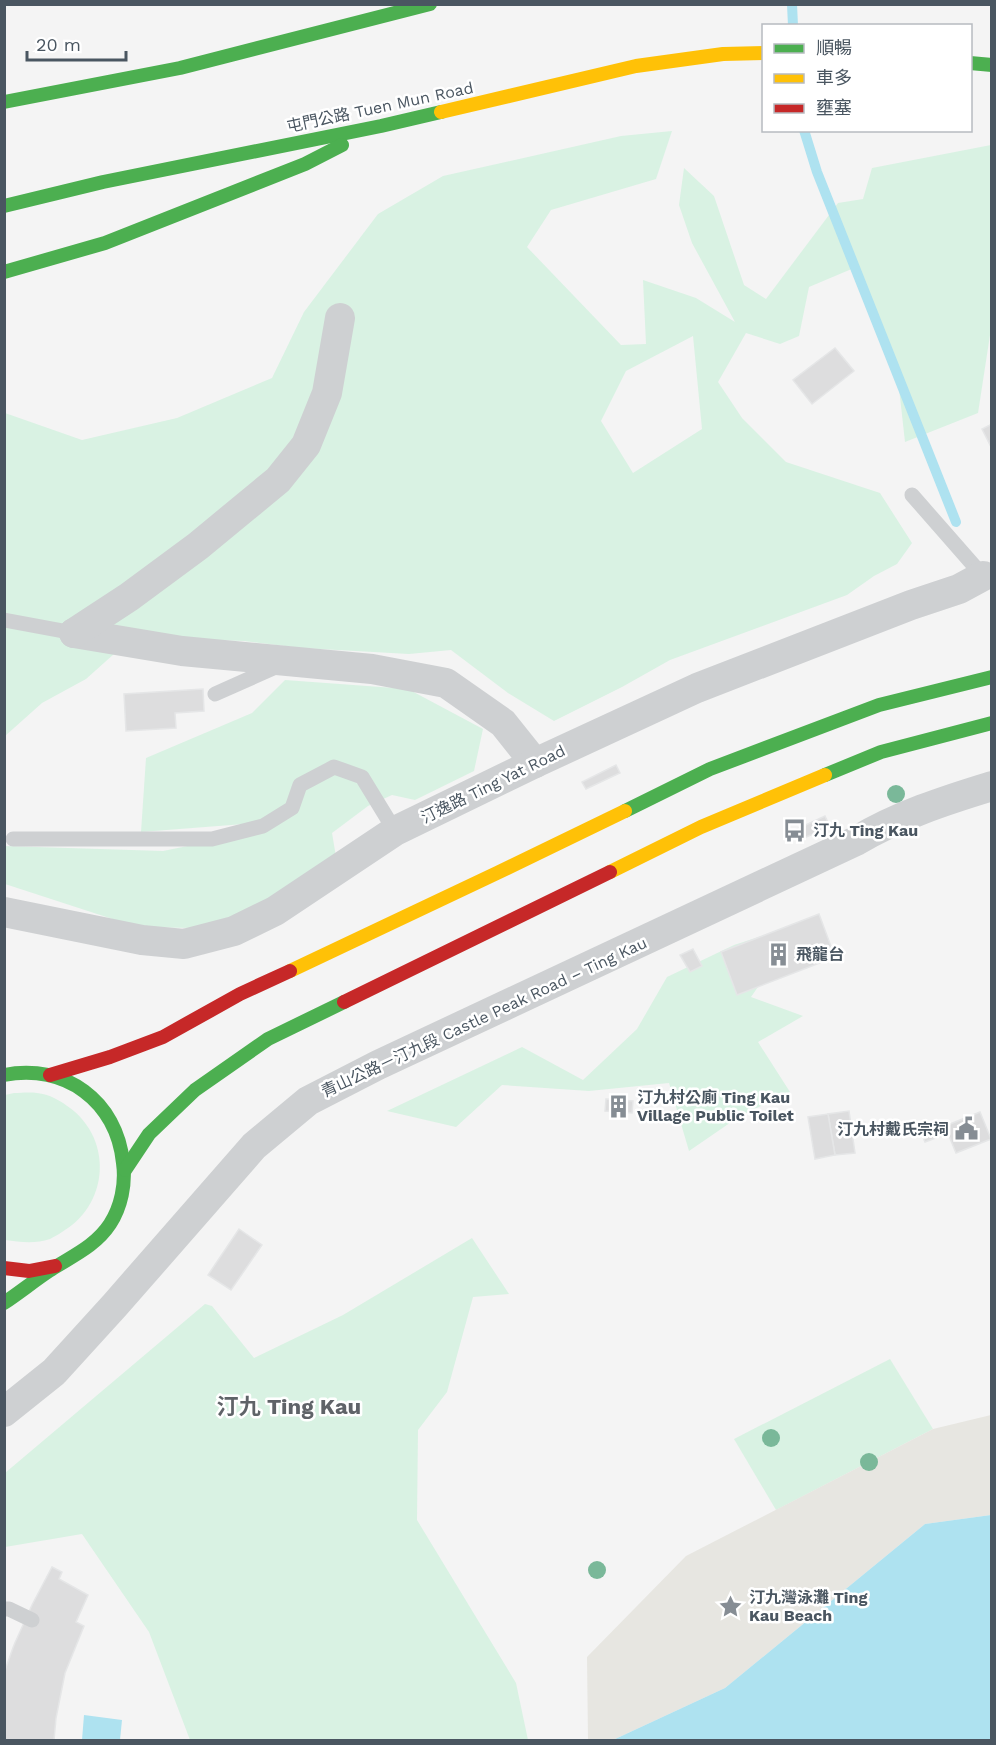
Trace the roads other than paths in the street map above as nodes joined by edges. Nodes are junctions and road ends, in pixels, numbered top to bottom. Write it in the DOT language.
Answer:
graph roads {
  1 [pos="430,4"];
  2 [pos="762,52"];
  3 [pos="972,63"];
  4 [pos="992,65"];
  5 [pos="4,102"];
  6 [pos="381,126"];
  7 [pos="4,206"];
  8 [pos="4,272"];
  9 [pos="340,318"];
  10 [pos="912,495"];
  11 [pos="987,571"];
  12 [pos="4,620"];
  13 [pos="74,633"];
  14 [pos="288,661"];
  15 [pos="992,678"];
  16 [pos="215,694"];
  17 [pos="992,723"];
  18 [pos="535,763"];
  19 [pos="992,786"];
  20 [pos="395,831"];
  21 [pos="13,839"];
  22 [pos="4,912"];
  23 [pos="4,1075"];
  24 [pos="50,1075"];
  25 [pos="125,1170"];
  26 [pos="57,1266"];
  27 [pos="4,1268"];
  28 [pos="4,1303"];
  29 [pos="4,1412"];
  30 [pos="4,1609"];
  31 [pos="32,1620"];
  1 -- 5 [label="main road"];
  2 -- 6 [label="main road, 屯門公路 Tuen Mun Road"];
  3 -- 4 [label="main road"];
  6 -- 7 [label="main road, 屯門公路 Tuen Mun Road"];
  6 -- 8 [label="main road"];
  9 -- 13 [label="street"];
  10 -- 11 [label="lane"];
  11 -- 18 [label="street, 汀逸路 Ting Yat Road"];
  12 -- 13 [label="lane"];
  13 -- 14 [label="street"];
  14 -- 16 [label="lane"];
  14 -- 18 [label="street"];
  15 -- 24 [label="main road"];
  17 -- 25 [label="main road"];
  18 -- 20 [label="street, 汀逸路 Ting Yat Road"];
  19 -- 29 [label="street, 青山公路－汀九段 Castle Peak Road – Ting Kau"];
  20 -- 21 [label="lane"];
  20 -- 22 [label="street, 汀逸路 Ting Yat Road"];
  23 -- 24 [label="main road"];
  24 -- 25 [label="main road"];
  25 -- 26 [label="main road"];
  26 -- 27 [label="main road"];
  26 -- 28 [label="main road"];
  30 -- 31 [label="lane"];
}
